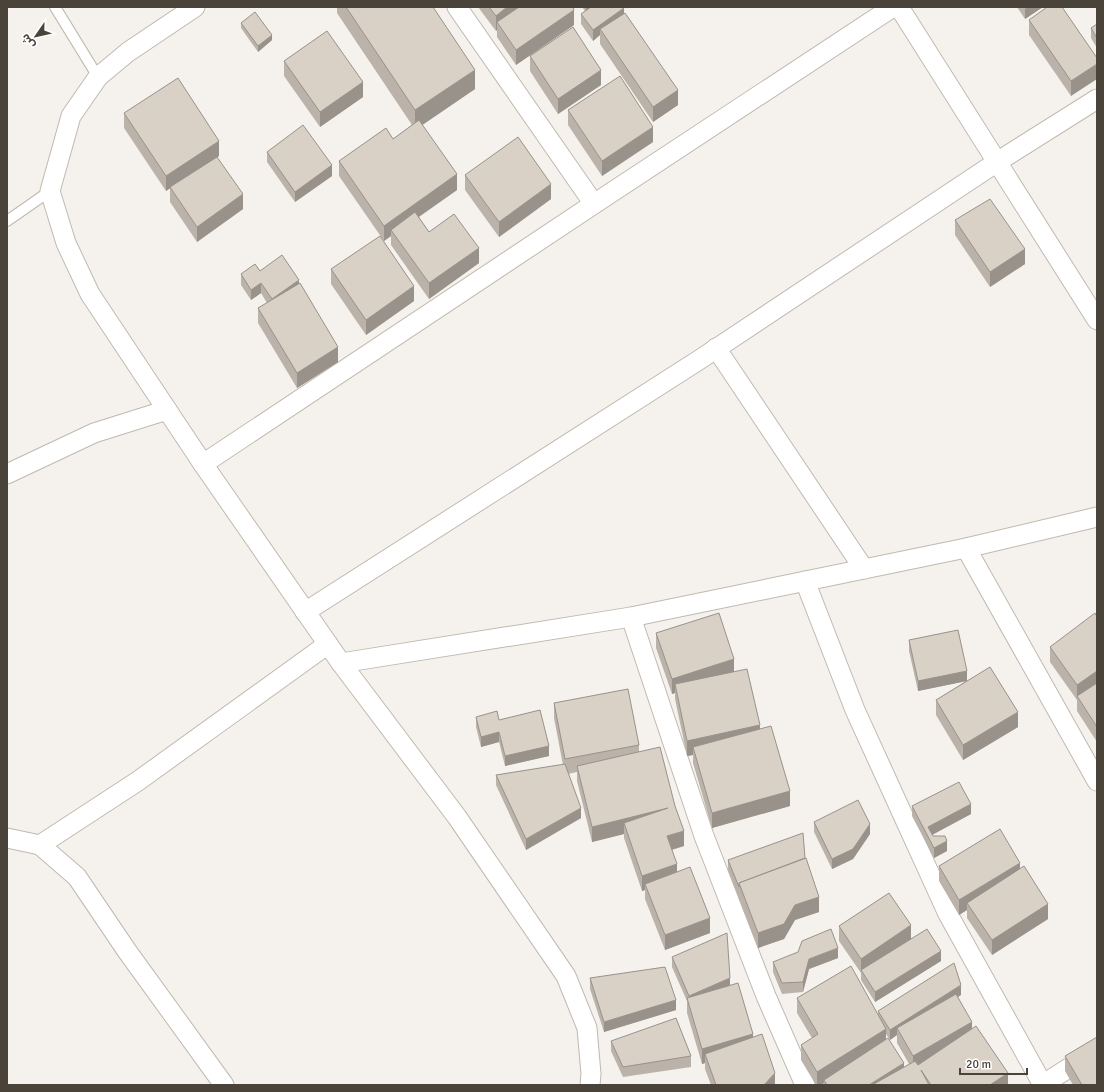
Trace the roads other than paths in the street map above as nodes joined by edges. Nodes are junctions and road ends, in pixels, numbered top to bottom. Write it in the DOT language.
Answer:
graph roads {
  1 [pos="55,7"];
  2 [pos="195,7"];
  3 [pos="457,7"];
  4 [pos="893,7"];
  5 [pos="899,7"];
  6 [pos="98,77"];
  7 [pos="1097,99"];
  8 [pos="997,162"];
  9 [pos="50,191"];
  10 [pos="594,204"];
  11 [pos="7,221"];
  12 [pos="1097,320"];
  13 [pos="716,348"];
  14 [pos="167,410"];
  15 [pos="203,464"];
  16 [pos="7,474"];
  17 [pos="1097,517"];
  18 [pos="966,548"];
  19 [pos="864,569"];
  20 [pos="805,581"];
  21 [pos="305,612"];
  22 [pos="630,617"];
  23 [pos="328,644"];
  24 [pos="341,663"];
  25 [pos="1097,782"];
  26 [pos="7,838"];
  27 [pos="40,845"];
  28 [pos="1097,1050"];
  29 [pos="224,1085"];
  30 [pos="590,1085"];
  31 [pos="805,1085"];
  32 [pos="1043,1085"];
  1 -- 6 [label="lane"];
  2 -- 6 [label="street"];
  3 -- 10 [label="street"];
  4 -- 10 [label="street"];
  5 -- 8 [label="street"];
  6 -- 9 [label="street"];
  7 -- 8 [label="street"];
  8 -- 12 [label="street"];
  8 -- 13 [label="street"];
  9 -- 11 [label="lane"];
  9 -- 14 [label="street"];
  10 -- 15 [label="street"];
  13 -- 19 [label="street"];
  13 -- 21 [label="street"];
  14 -- 15 [label="street"];
  14 -- 16 [label="street"];
  15 -- 21 [label="street"];
  17 -- 18 [label="street"];
  18 -- 19 [label="street"];
  18 -- 25 [label="street"];
  19 -- 20 [label="street"];
  20 -- 22 [label="street"];
  20 -- 32 [label="street"];
  21 -- 23 [label="street"];
  22 -- 24 [label="street"];
  22 -- 31 [label="street"];
  23 -- 24 [label="street"];
  23 -- 27 [label="street"];
  24 -- 30 [label="street"];
  26 -- 27 [label="street"];
  27 -- 29 [label="street"];
  28 -- 32 [label="street"];
}
